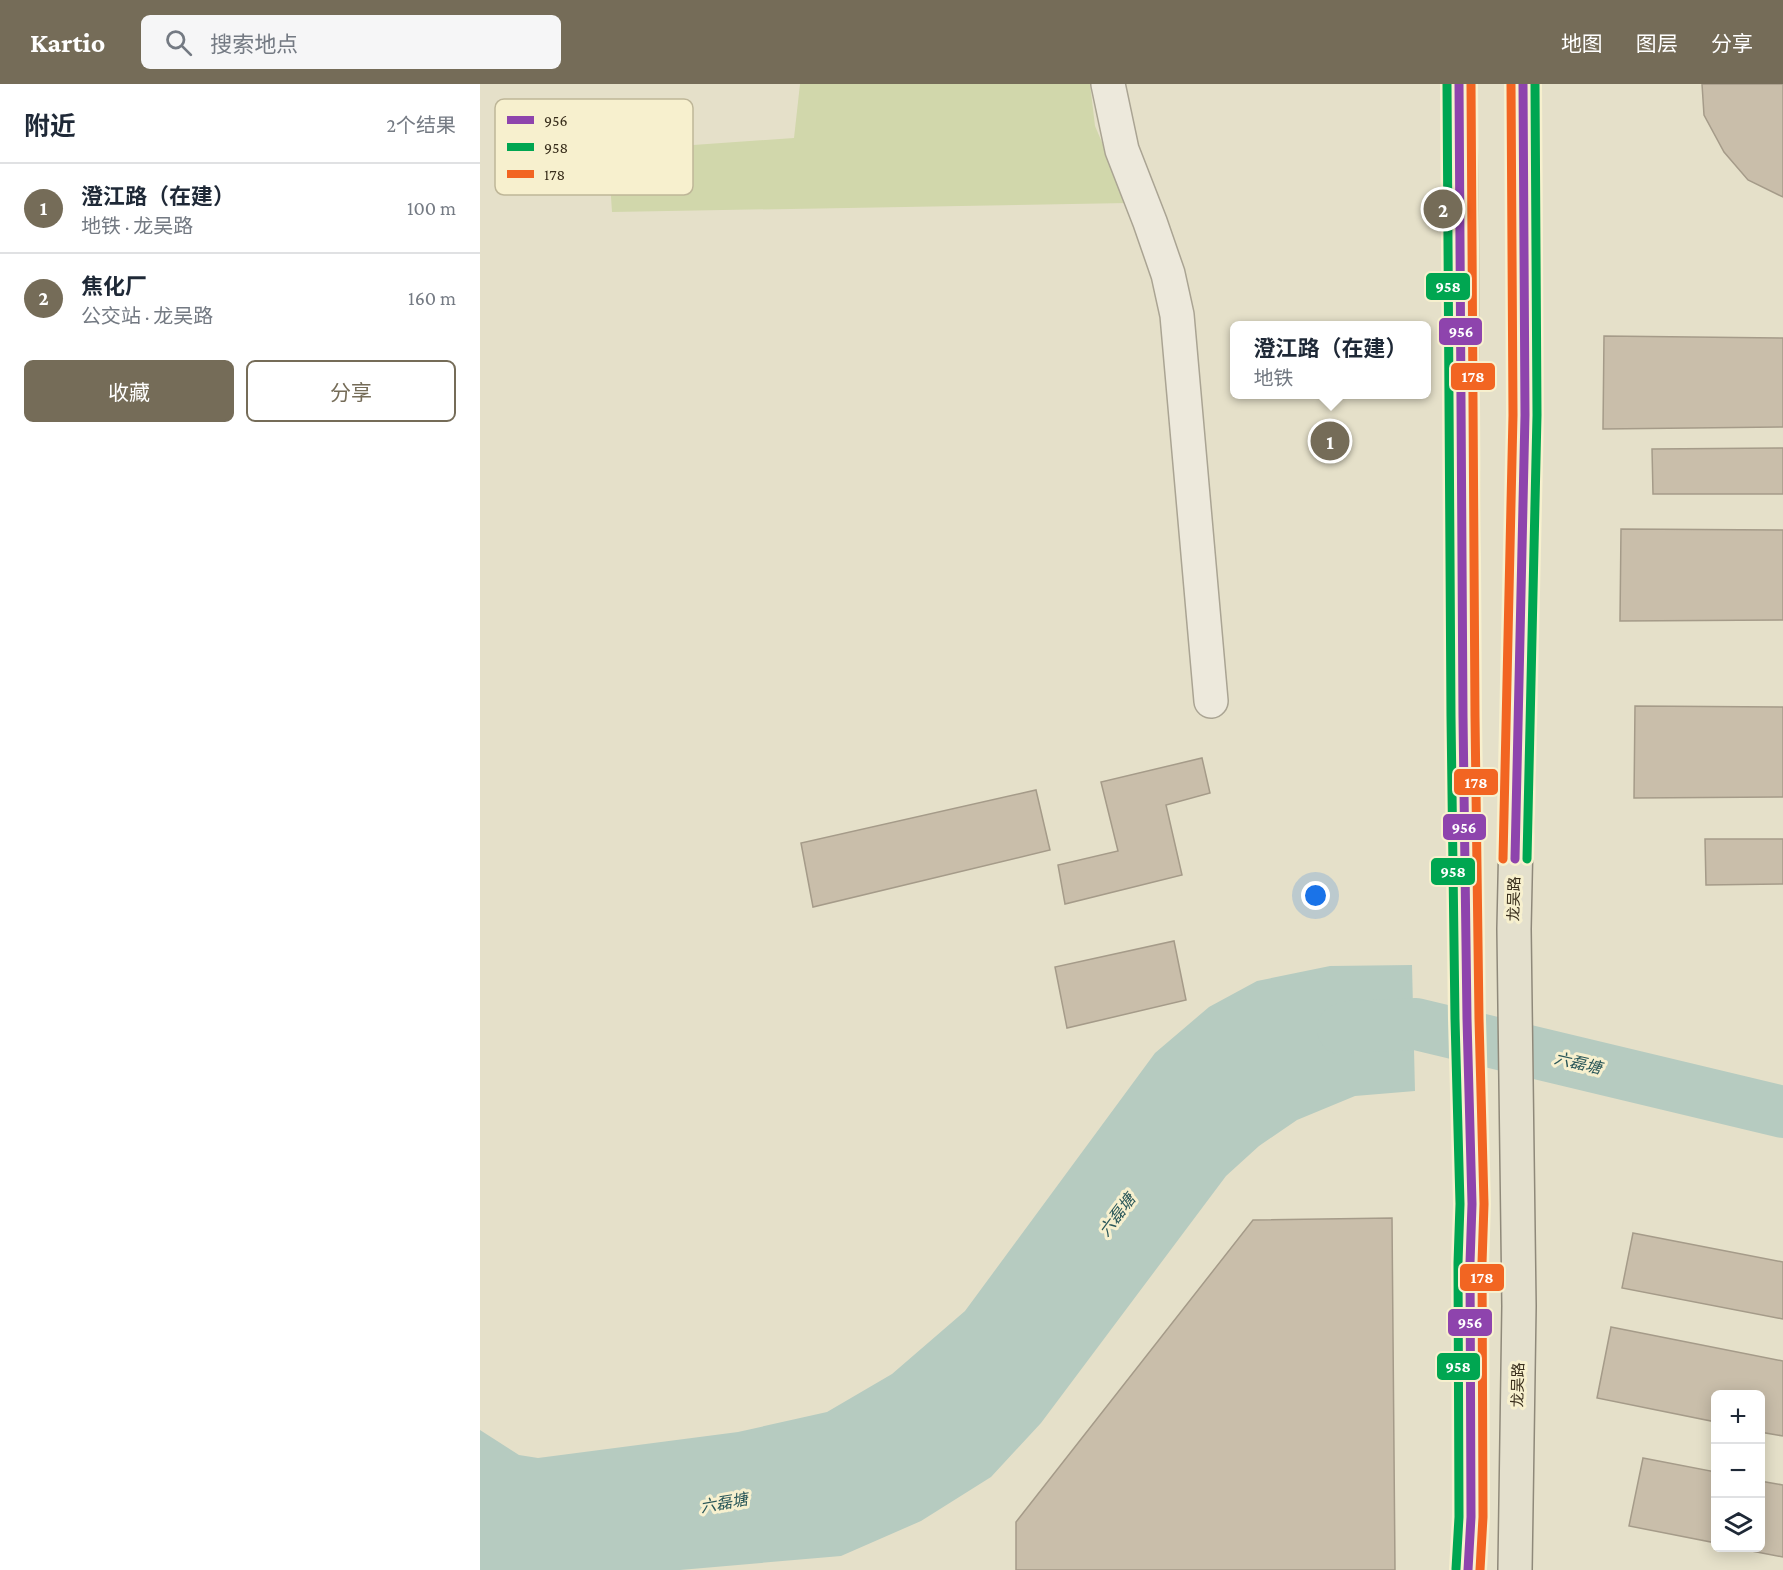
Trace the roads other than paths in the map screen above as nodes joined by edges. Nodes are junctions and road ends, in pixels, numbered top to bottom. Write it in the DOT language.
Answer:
graph roads {
  1 [pos="1108,84"];
  2 [pos="1459,84"];
  3 [pos="1523,84"];
  4 [pos="1211,701"];
  5 [pos="1468,1570"];
  6 [pos="1515,1570"];
  1 -- 4 [label="lane"];
  2 -- 5 [label="main road"];
  3 -- 6 [label="main road, 龙吴路"];
}
